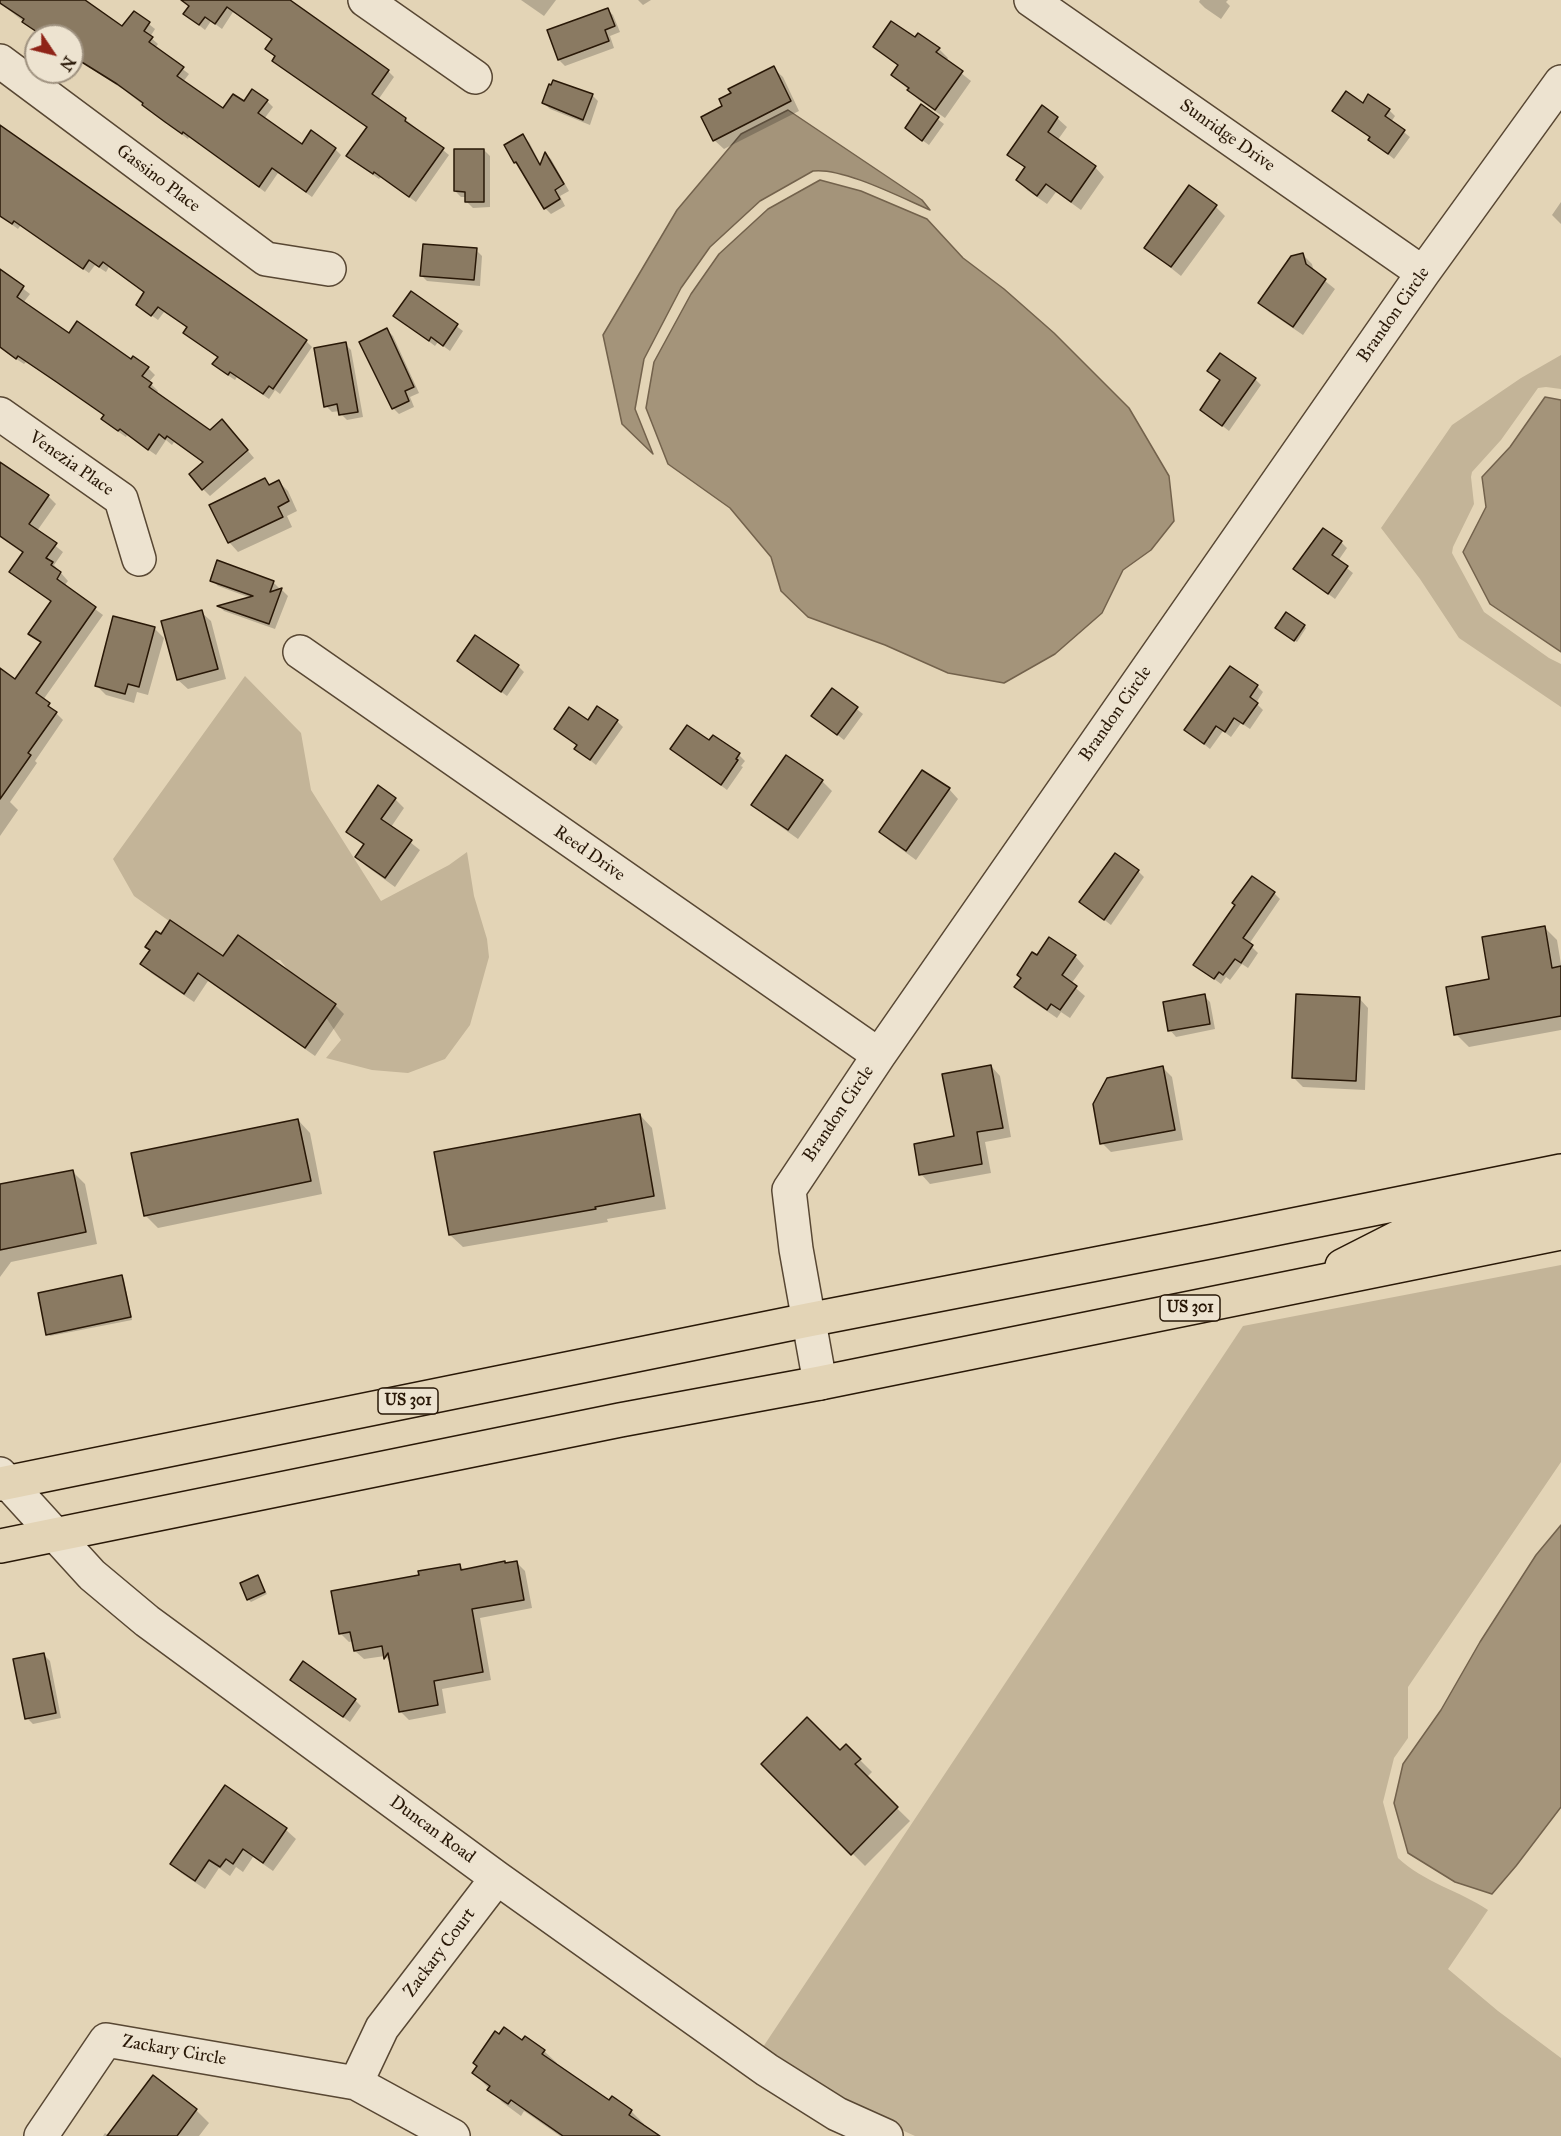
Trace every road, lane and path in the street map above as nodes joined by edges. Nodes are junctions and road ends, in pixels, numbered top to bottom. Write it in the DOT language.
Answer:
graph roads {
  1 [pos="365,0"];
  2 [pos="1030,0"];
  3 [pos="0,61"];
  4 [pos="475,77"];
  5 [pos="1561,82"];
  6 [pos="329,268"];
  7 [pos="1423,273"];
  8 [pos="0,414"];
  9 [pos="139,560"];
  10 [pos="300,652"];
  11 [pos="879,1055"];
  12 [pos="1561,1171"];
  13 [pos="1561,1203"];
  14 [pos="1561,1233"];
  15 [pos="1306,1285"];
  16 [pos="808,1320"];
  17 [pos="820,1383"];
  18 [pos="3,1480"];
  19 [pos="55,1536"];
  20 [pos="0,1546"];
  21 [pos="497,1878"];
  22 [pos="356,2083"];
  23 [pos="41,2136"];
  24 [pos="453,2136"];
  25 [pos="886,2136"];
  1 -- 4 [label="street"];
  2 -- 7 [label="street, Sunridge Drive"];
  3 -- 6 [label="street, Gassino Place"];
  5 -- 7 [label="street, Brandon Circle"];
  7 -- 11 [label="street, Brandon Circle"];
  8 -- 9 [label="street, Venezia Place"];
  10 -- 11 [label="street, Reed Drive"];
  11 -- 16 [label="street, Brandon Circle"];
  12 -- 16 [label="main road, US 301"];
  13 -- 15 [label="main road"];
  14 -- 15 [label="main road, US 301"];
  15 -- 17 [label="main road, US 301"];
  16 -- 17 [label="street, Brandon Circle"];
  16 -- 18 [label="main road, US 301"];
  17 -- 19 [label="main road, US 301"];
  18 -- 19 [label="street, Duncan Road"];
  19 -- 20 [label="main road, US 301"];
  19 -- 21 [label="street, Duncan Road"];
  21 -- 22 [label="street, Zackary Court"];
  21 -- 25 [label="street, Duncan Road"];
  22 -- 23 [label="street, Zackary Circle"];
  22 -- 24 [label="street, Zackary Circle"];
}
